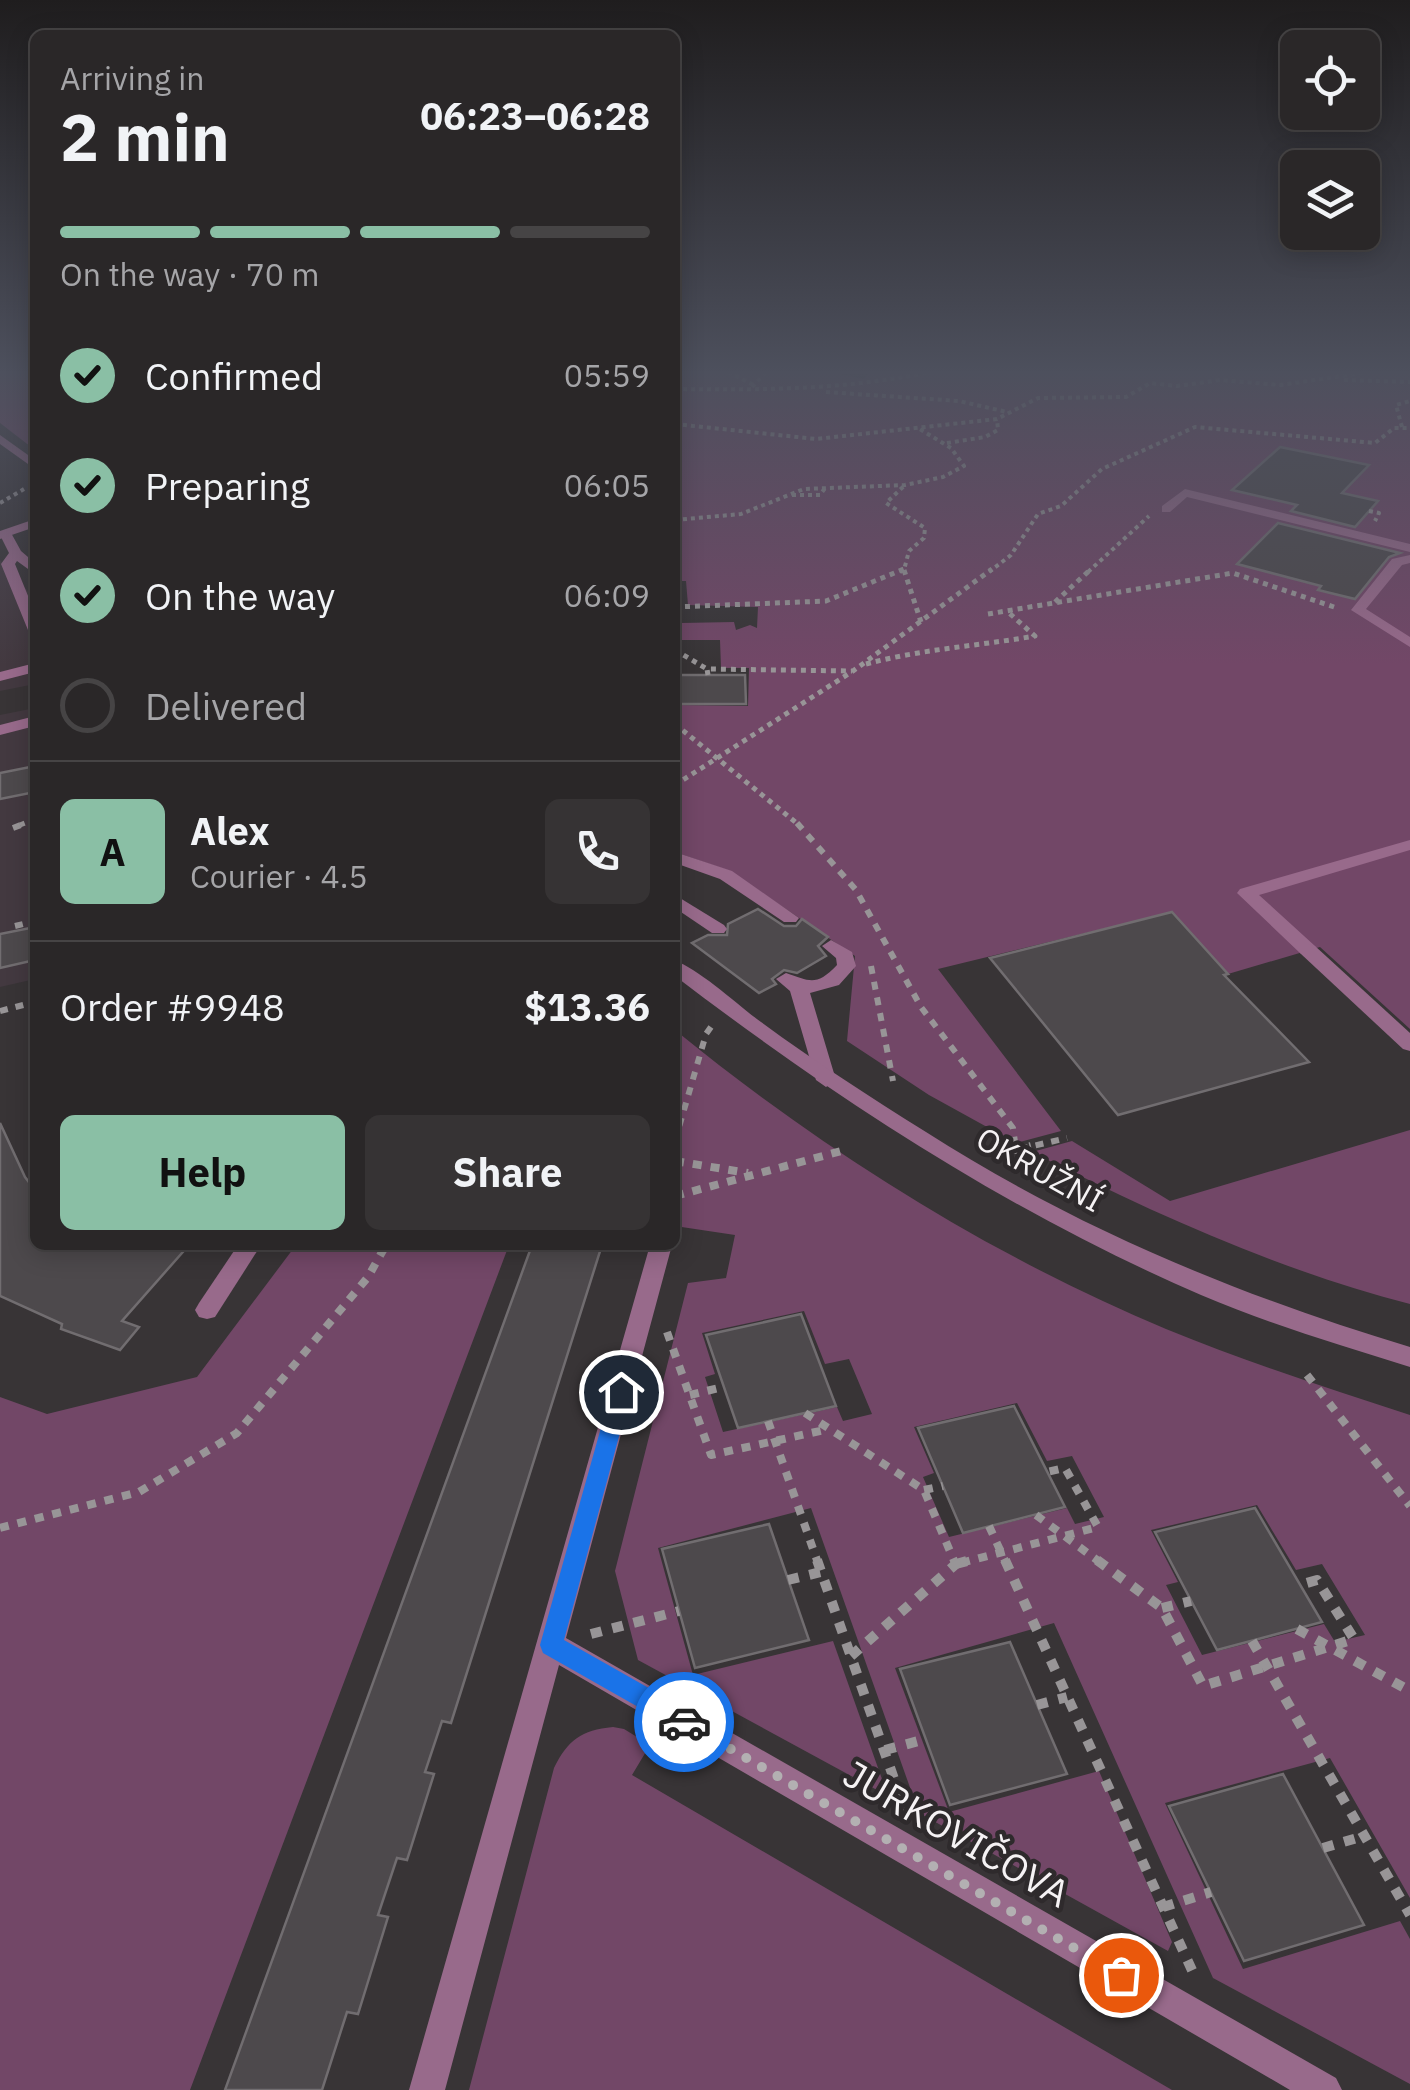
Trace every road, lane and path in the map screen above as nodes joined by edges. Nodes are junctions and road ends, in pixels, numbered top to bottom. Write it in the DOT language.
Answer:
graph roads {
  1 [pos="958,470"];
  2 [pos="1100,470"];
  3 [pos="905,485"];
  4 [pos="24,489"];
  5 [pos="0,503"];
  6 [pos="1166,510"];
  7 [pos="680,520"];
  8 [pos="30,526"];
  9 [pos="3,534"];
  10 [pos="1410,548"];
  11 [pos="16,553"];
  12 [pos="1410,558"];
  13 [pos="30,566"];
  14 [pos="904,570"];
  15 [pos="1054,603"];
  16 [pos="680,608"];
  17 [pos="1358,610"];
  18 [pos="1008,611"];
  19 [pos="988,614"];
  20 [pos="30,618"];
  21 [pos="920,622"];
  22 [pos="1410,643"];
  23 [pos="680,653"];
  24 [pos="862,666"];
  25 [pos="30,668"];
  26 [pos="853,672"];
  27 [pos="0,677"];
  28 [pos="30,723"];
  29 [pos="680,728"];
  30 [pos="0,730"];
  31 [pos="715,760"];
  32 [pos="680,782"];
  33 [pos="30,821"];
  34 [pos="13,828"];
  35 [pos="1410,845"];
  36 [pos="680,859"];
  37 [pos="680,903"];
  38 [pos="790,918"];
  39 [pos="30,922"];
  40 [pos="16,926"];
  41 [pos="718,930"];
  42 [pos="831,946"];
  43 [pos="680,971"];
  44 [pos="30,1003"];
  45 [pos="726,1007"];
  46 [pos="0,1010"];
  47 [pos="1410,1044"];
  48 [pos="826,1080"];
  49 [pos="680,1124"];
  50 [pos="1066,1138"];
  51 [pos="846,1150"];
  52 [pos="680,1162"];
  53 [pos="750,1174"];
  54 [pos="680,1195"];
  55 [pos="247,1250"];
  56 [pos="383,1250"];
  57 [pos="660,1250"];
  58 [pos="207,1310"];
  59 [pos="667,1332"];
  60 [pos="1410,1357"];
  61 [pos="1307,1375"];
  62 [pos="724,1387"];
  63 [pos="690,1395"];
  64 [pos="804,1412"];
  65 [pos="768,1421"];
  66 [pos="829,1428"];
  67 [pos="774,1441"];
  68 [pos="1048,1472"];
  69 [pos="943,1486"];
  70 [pos="924,1490"];
  71 [pos="1410,1506"];
  72 [pos="1036,1514"];
  73 [pos="988,1526"];
  74 [pos="0,1528"];
  75 [pos="1064,1535"];
  76 [pos="1001,1552"];
  77 [pos="956,1564"];
  78 [pos="821,1572"];
  79 [pos="788,1580"];
  80 [pos="1300,1584"];
  81 [pos="1192,1601"];
  82 [pos="1162,1608"];
  83 [pos="679,1611"];
  84 [pos="1297,1629"];
  85 [pos="1252,1641"];
  86 [pos="551,1645"];
  87 [pos="1326,1646"];
  88 [pos="851,1656"];
  89 [pos="1266,1667"];
  90 [pos="1410,1691"];
  91 [pos="1068,1697"];
  92 [pos="1037,1704"];
  93 [pos="926,1739"];
  94 [pos="884,1750"];
  95 [pos="912,1828"];
  96 [pos="1364,1836"];
  97 [pos="1324,1848"];
  98 [pos="1211,1892"];
  99 [pos="1164,1907"];
  100 [pos="1410,1915"];
  101 [pos="1199,1984"];
  102 [pos="427,2090"];
  103 [pos="1324,2090"];
  1 -- 3 [label="path"];
  2 -- 21 [label="path"];
  3 -- 7 [label="path"];
  3 -- 14 [label="path"];
  4 -- 5 [label="path"];
  6 -- 10 [label="street"];
  6 -- 15 [label="path"];
  8 -- 9 [label="street"];
  9 -- 11 [label="street"];
  11 -- 13 [label="street"];
  11 -- 20 [label="street"];
  12 -- 17 [label="street"];
  14 -- 16 [label="path"];
  14 -- 21 [label="path"];
  15 -- 17 [label="path"];
  15 -- 18 [label="path"];
  17 -- 22 [label="street"];
  18 -- 19 [label="path"];
  18 -- 24 [label="path"];
  21 -- 24 [label="path"];
  23 -- 26 [label="path"];
  24 -- 26 [label="path"];
  25 -- 27 [label="street"];
  26 -- 31 [label="path"];
  28 -- 30 [label="street"];
  29 -- 31 [label="path"];
  31 -- 32 [label="path"];
  31 -- 50 [label="path"];
  33 -- 34 [label="path"];
  35 -- 47 [label="street"];
  36 -- 38 [label="street"];
  37 -- 41 [label="street"];
  39 -- 40 [label="path"];
  42 -- 48 [label="street"];
  43 -- 45 [label="street, OKRUŽNÍ"];
  44 -- 46 [label="path"];
  45 -- 48 [label="street, OKRUŽNÍ"];
  45 -- 49 [label="path"];
  48 -- 60 [label="street, OKRUŽNÍ"];
  51 -- 53 [label="path"];
  52 -- 53 [label="path"];
  53 -- 54 [label="path"];
  55 -- 58 [label="street"];
  56 -- 74 [label="path"];
  57 -- 86 [label="street"];
  59 -- 63 [label="path"];
  61 -- 71 [label="path"];
  62 -- 63 [label="path"];
  63 -- 67 [label="path"];
  64 -- 66 [label="path"];
  65 -- 67 [label="path"];
  66 -- 67 [label="path"];
  66 -- 70 [label="path"];
  67 -- 78 [label="path"];
  68 -- 75 [label="path"];
  69 -- 70 [label="path"];
  70 -- 77 [label="path"];
  72 -- 75 [label="path"];
  73 -- 76 [label="path"];
  75 -- 76 [label="path"];
  75 -- 82 [label="path"];
  76 -- 77 [label="path"];
  76 -- 91 [label="path"];
  77 -- 88 [label="path"];
  78 -- 79 [label="path"];
  78 -- 88 [label="path"];
  80 -- 87 [label="path"];
  81 -- 82 [label="path"];
  82 -- 89 [label="path"];
  83 -- 86 [label="path"];
  84 -- 87 [label="path"];
  85 -- 89 [label="path"];
  86 -- 102 [label="street"];
  86 -- 103 [label="street, JURKOVIČOVA"];
  87 -- 89 [label="path"];
  87 -- 90 [label="path"];
  88 -- 94 [label="path"];
  89 -- 96 [label="path"];
  91 -- 92 [label="path"];
  91 -- 99 [label="path"];
  93 -- 94 [label="path"];
  94 -- 95 [label="path"];
  96 -- 97 [label="path"];
  96 -- 100 [label="path"];
  98 -- 99 [label="path"];
  99 -- 101 [label="path"];
}
